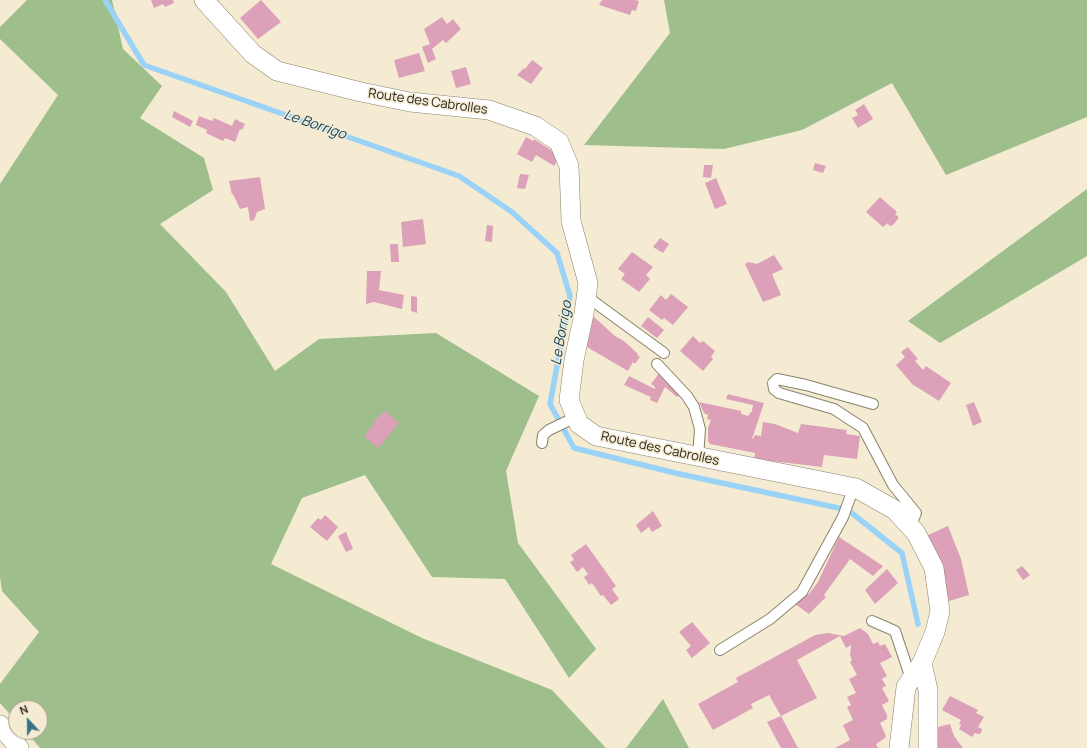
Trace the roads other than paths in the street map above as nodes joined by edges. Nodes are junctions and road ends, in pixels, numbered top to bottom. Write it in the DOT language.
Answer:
graph roads {
  1 [pos="204,0"];
  2 [pos="586,296"];
  3 [pos="664,353"];
  4 [pos="657,364"];
  5 [pos="873,404"];
  6 [pos="571,418"];
  7 [pos="542,443"];
  8 [pos="698,458"];
  9 [pos="851,491"];
  10 [pos="910,527"];
  11 [pos="872,621"];
  12 [pos="720,650"];
  13 [pos="922,663"];
  14 [pos="911,679"];
  15 [pos="0,725"];
  16 [pos="19,748"];
  17 [pos="899,748"];
  18 [pos="928,748"];
  1 -- 2 [label="street, Route des Cabrolles"];
  2 -- 3 [label="lane"];
  2 -- 6 [label="street, Route des Cabrolles"];
  4 -- 8 [label="lane"];
  5 -- 10 [label="lane"];
  6 -- 7 [label="lane"];
  6 -- 8 [label="street, Route des Cabrolles"];
  8 -- 9 [label="street, Route des Cabrolles"];
  9 -- 10 [label="street, Route des Cabrolles"];
  9 -- 12 [label="lane"];
  10 -- 13 [label="street, Route des Cabrolles"];
  11 -- 14 [label="lane"];
  13 -- 14 [label="street, Route des Cabrolles"];
  13 -- 18 [label="street"];
  14 -- 17 [label="street, Route des Cabrolles"];
  15 -- 16 [label="street"];
}
